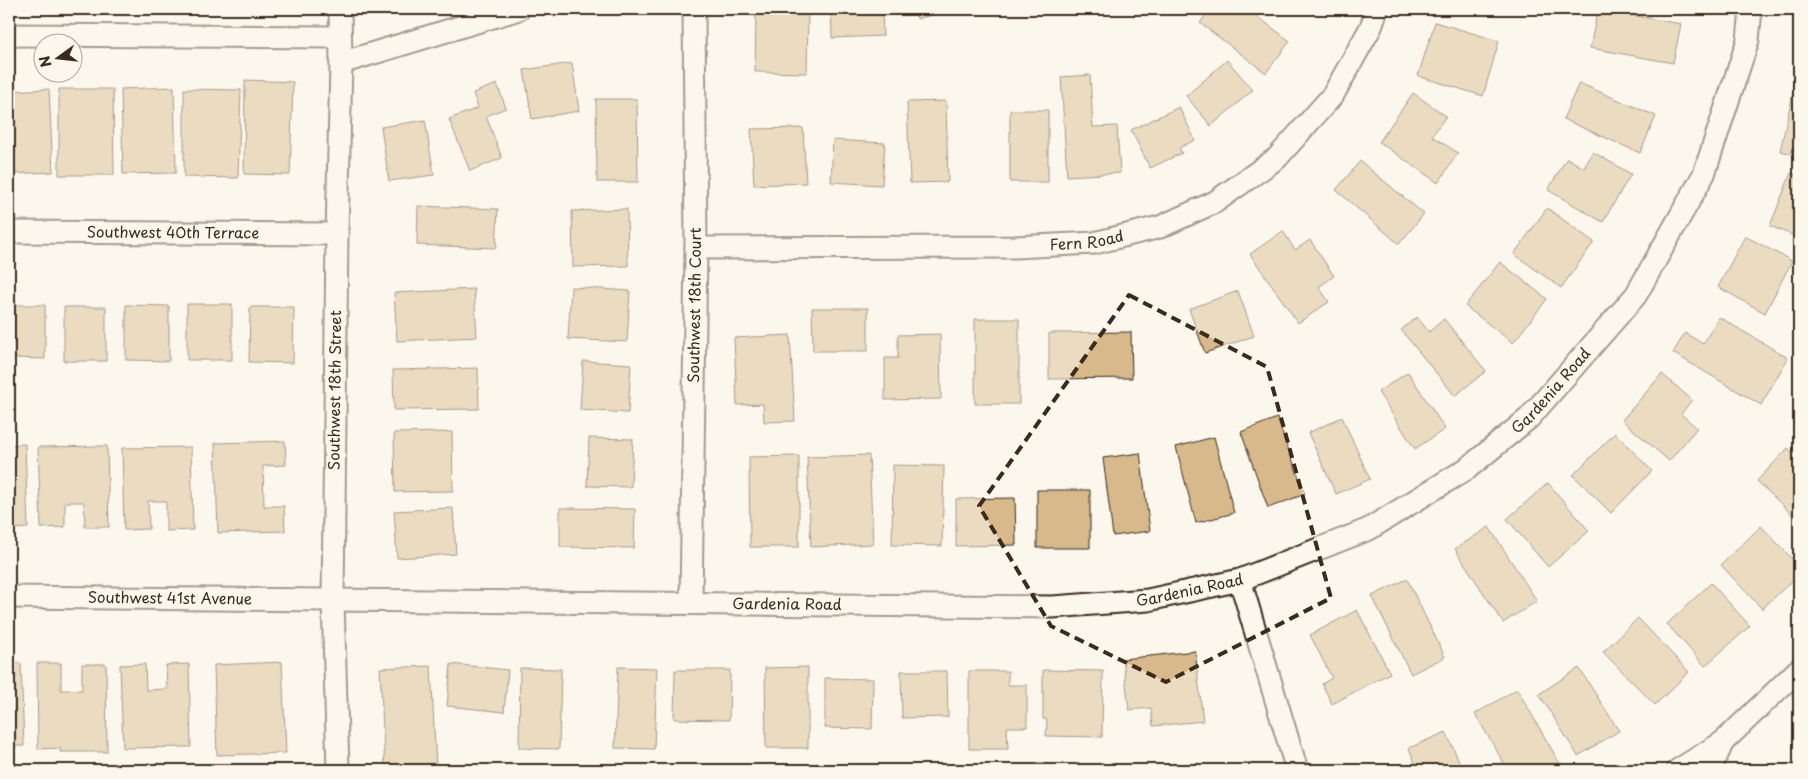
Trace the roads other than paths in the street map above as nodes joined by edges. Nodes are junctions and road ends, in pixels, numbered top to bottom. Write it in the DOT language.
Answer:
graph roads {
  1 [pos="340,9"];
  2 [pos="518,9"];
  3 [pos="694,9"];
  4 [pos="1377,9"];
  5 [pos="1751,9"];
  6 [pos="9,35"];
  7 [pos="340,37"];
  8 [pos="341,63"];
  9 [pos="9,232"];
  10 [pos="337,234"];
  11 [pos="696,248"];
  12 [pos="1240,580"];
  13 [pos="9,597"];
  14 [pos="333,601"];
  15 [pos="691,603"];
  16 [pos="1799,669"];
  17 [pos="1723,742"];
  18 [pos="338,770"];
  19 [pos="1297,770"];
  20 [pos="1678,770"];
  21 [pos="1710,770"];
  1 -- 7 [label="street, Southwest 18th Street"];
  2 -- 8 [label="street"];
  3 -- 11 [label="street, Southwest 18th Court"];
  4 -- 11 [label="street, Fern Road"];
  5 -- 12 [label="street, Gardenia Road"];
  6 -- 7 [label="street"];
  7 -- 8 [label="street, Southwest 18th Street"];
  8 -- 10 [label="street, Southwest 18th Street"];
  9 -- 10 [label="street, Southwest 40th Terrace"];
  10 -- 14 [label="street, Southwest 18th Street"];
  11 -- 15 [label="street, Southwest 18th Court"];
  12 -- 15 [label="street, Gardenia Road"];
  12 -- 19 [label="street"];
  13 -- 14 [label="street, Southwest 41st Avenue"];
  14 -- 15 [label="street, Gardenia Road"];
  14 -- 18 [label="street, Southwest 18th Street"];
  16 -- 17 [label="street"];
  17 -- 20 [label="street"];
  17 -- 21 [label="street"];
}
